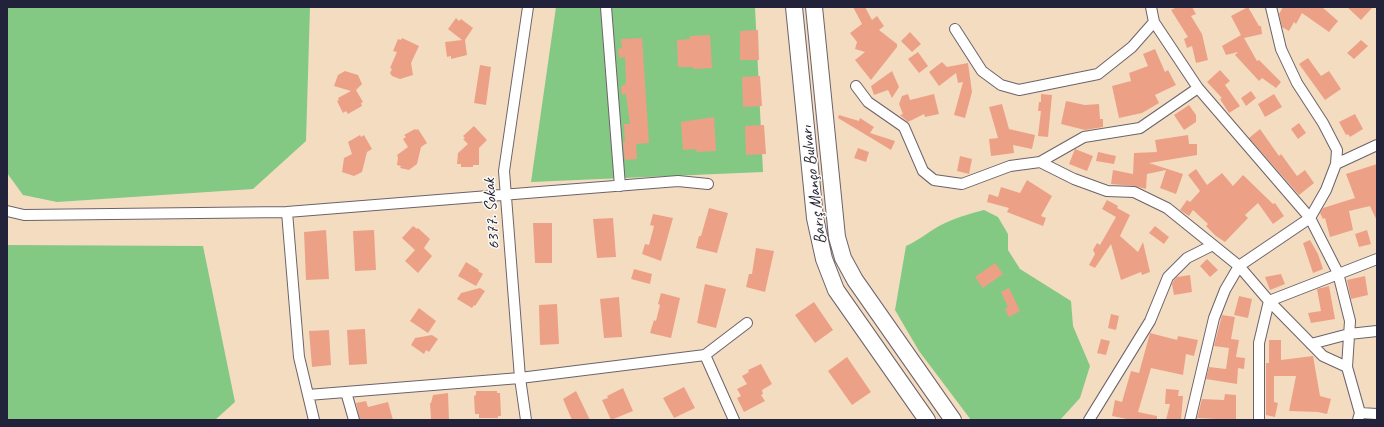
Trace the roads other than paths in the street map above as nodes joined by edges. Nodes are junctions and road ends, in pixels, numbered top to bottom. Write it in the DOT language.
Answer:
graph roads {
  1 [pos="528,7"];
  2 [pos="606,7"];
  3 [pos="794,7"];
  4 [pos="814,7"];
  5 [pos="1271,7"];
  6 [pos="1153,8"];
  7 [pos="1154,22"];
  8 [pos="955,29"];
  9 [pos="856,86"];
  10 [pos="1198,88"];
  11 [pos="1377,145"];
  12 [pos="1040,162"];
  13 [pos="1336,164"];
  14 [pos="708,184"];
  15 [pos="620,186"];
  16 [pos="506,195"];
  17 [pos="7,211"];
  18 [pos="287,212"];
  19 [pos="1310,218"];
  20 [pos="1213,245"];
  21 [pos="1377,259"];
  22 [pos="1239,266"];
  23 [pos="1338,273"];
  24 [pos="1269,301"];
  25 [pos="746,323"];
  26 [pos="1377,330"];
  27 [pos="1349,334"];
  28 [pos="1311,344"];
  29 [pos="705,355"];
  30 [pos="1347,367"];
  31 [pos="520,378"];
  32 [pos="346,392"];
  33 [pos="308,395"];
  34 [pos="1377,414"];
  35 [pos="1359,416"];
  36 [pos="314,420"];
  37 [pos="354,420"];
  38 [pos="526,420"];
  39 [pos="734,420"];
  40 [pos="928,420"];
  41 [pos="953,420"];
  42 [pos="1089,420"];
  43 [pos="1190,420"];
  44 [pos="1259,420"];
  1 -- 16 [label="street, 6377. Sokak"];
  2 -- 15 [label="street"];
  3 -- 40 [label="main road, Barış Manço Bulvarı"];
  4 -- 41 [label="main road, Barış Manço Bulvarı"];
  5 -- 13 [label="street"];
  6 -- 7 [label="street"];
  7 -- 8 [label="street"];
  7 -- 10 [label="street"];
  9 -- 12 [label="street"];
  10 -- 12 [label="street"];
  10 -- 19 [label="street"];
  11 -- 13 [label="street"];
  12 -- 20 [label="street"];
  13 -- 19 [label="street"];
  14 -- 15 [label="street"];
  15 -- 16 [label="street"];
  16 -- 18 [label="street"];
  16 -- 31 [label="street, 6377. Sokak"];
  17 -- 18 [label="street"];
  18 -- 33 [label="street"];
  19 -- 22 [label="street"];
  19 -- 23 [label="street"];
  20 -- 22 [label="street"];
  20 -- 42 [label="street"];
  21 -- 23 [label="street"];
  22 -- 24 [label="street"];
  22 -- 43 [label="street"];
  23 -- 24 [label="street"];
  23 -- 27 [label="street"];
  24 -- 28 [label="street"];
  24 -- 44 [label="street"];
  25 -- 29 [label="street"];
  26 -- 27 [label="street"];
  27 -- 28 [label="street"];
  27 -- 30 [label="street"];
  28 -- 30 [label="street"];
  29 -- 31 [label="street"];
  29 -- 39 [label="street"];
  30 -- 35 [label="street"];
  31 -- 32 [label="street"];
  31 -- 38 [label="street, 6377. Sokak"];
  32 -- 33 [label="street"];
  32 -- 37 [label="street"];
  33 -- 36 [label="street"];
  34 -- 35 [label="street"];
}
